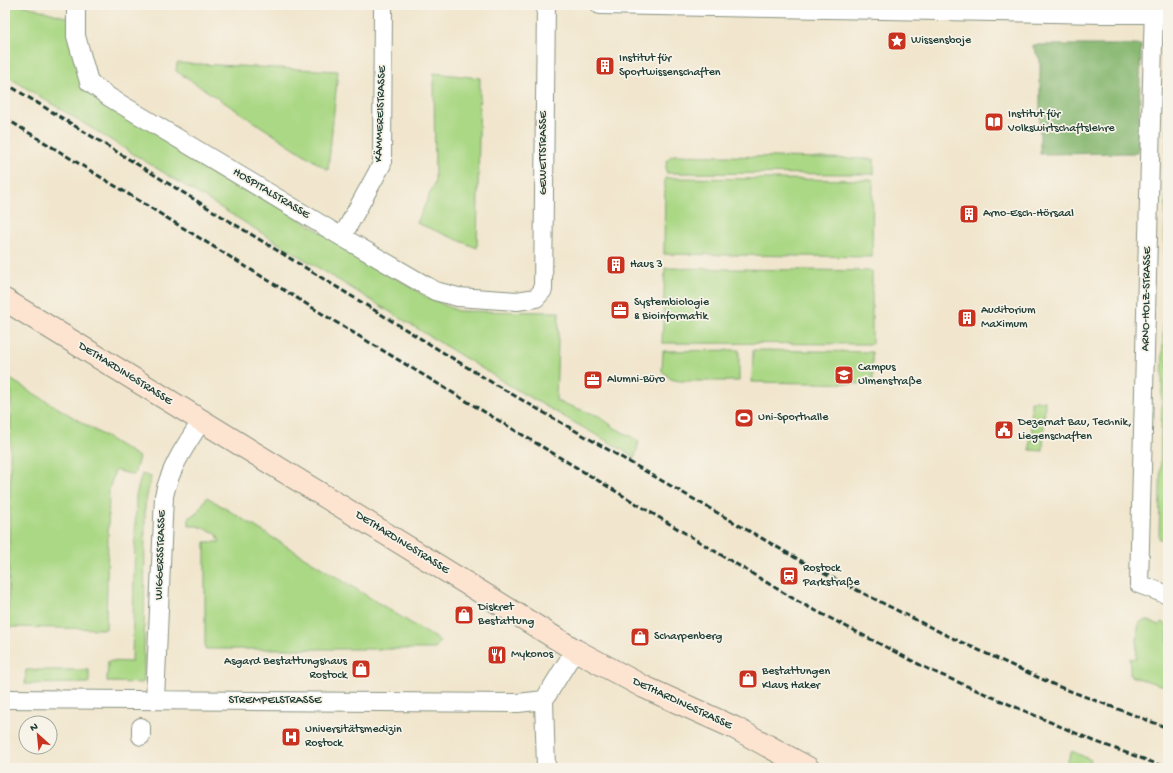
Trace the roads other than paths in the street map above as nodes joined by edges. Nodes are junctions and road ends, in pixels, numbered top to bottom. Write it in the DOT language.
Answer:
graph roads {
  1 [pos="76,5"];
  2 [pos="383,5"];
  3 [pos="546,5"];
  4 [pos="600,5"];
  5 [pos="882,7"];
  6 [pos="1159,11"];
  7 [pos="342,237"];
  8 [pos="536,298"];
  9 [pos="5,300"];
  10 [pos="202,420"];
  11 [pos="1168,595"];
  12 [pos="574,650"];
  13 [pos="5,699"];
  14 [pos="155,700"];
  15 [pos="544,700"];
  16 [pos="546,768"];
  17 [pos="808,768"];
  1 -- 7 [label="street, HOSPITALSTRASSE"];
  2 -- 7 [label="street, KÄMMEREISTRASSE"];
  3 -- 8 [label="street, GEWETTSTRASSE"];
  4 -- 5 [label="street"];
  5 -- 6 [label="street"];
  6 -- 11 [label="street, ARNO-HOLZ-STRASSE"];
  7 -- 8 [label="street, HOSPITALSTRASSE"];
  9 -- 10 [label="street, DETHARDINGSTRASSE"];
  10 -- 12 [label="street, DETHARDINGSTRASSE"];
  10 -- 14 [label="street, WIGGERSSTRASSE"];
  12 -- 15 [label="street"];
  12 -- 17 [label="street, DETHARDINGSTRASSE"];
  13 -- 14 [label="street, STREMPELSTRASSE"];
  14 -- 15 [label="street, STREMPELSTRASSE"];
  15 -- 16 [label="street"];
}
